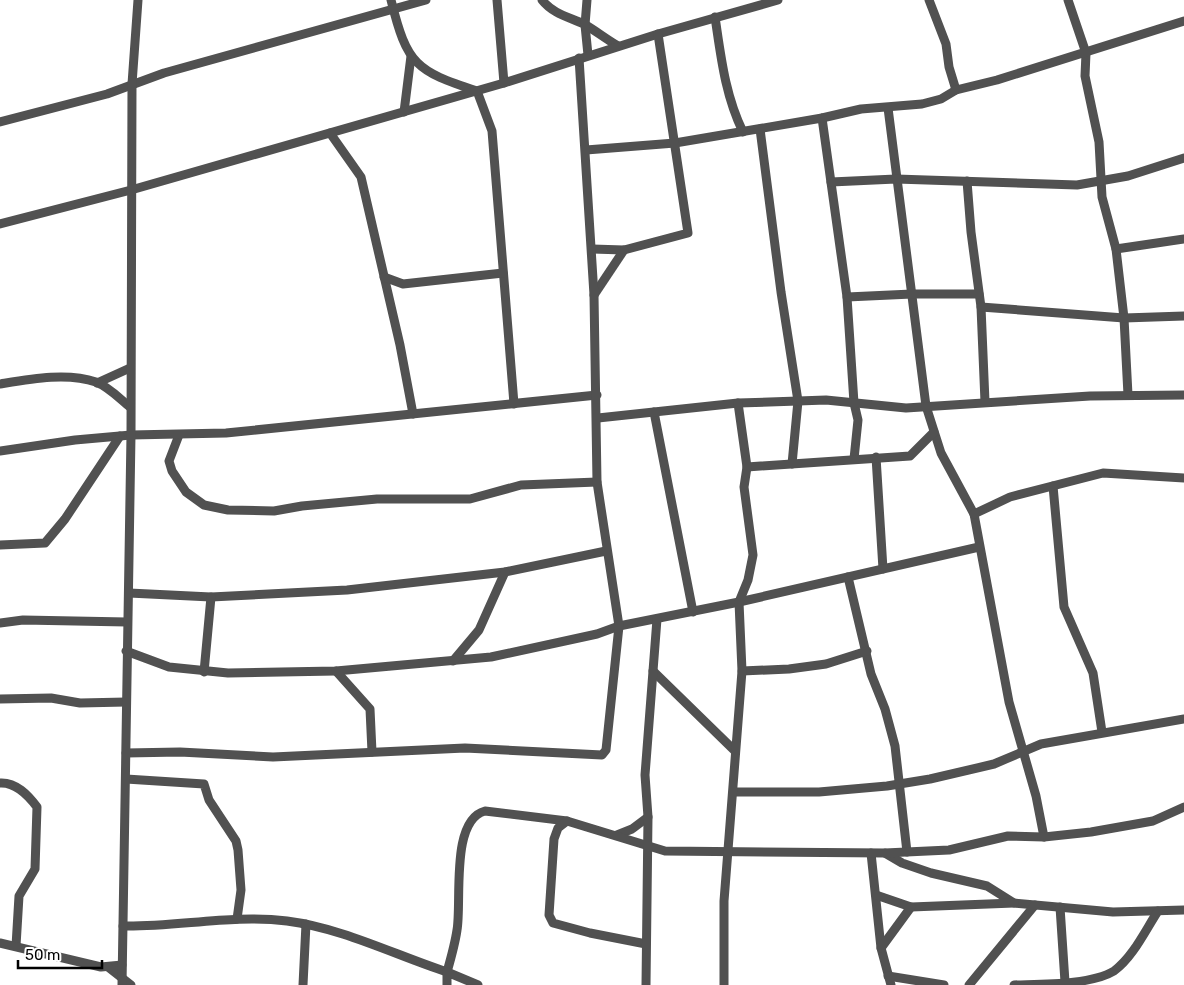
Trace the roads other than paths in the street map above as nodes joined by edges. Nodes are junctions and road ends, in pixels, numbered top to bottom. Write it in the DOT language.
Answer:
graph roads {
  1 [pos="138,0"];
  2 [pos="426,0"];
  3 [pos="496,0"];
  4 [pos="542,0"];
  5 [pos="587,0"];
  6 [pos="778,0"];
  7 [pos="929,0"];
  8 [pos="1068,0"];
  9 [pos="392,4"];
  10 [pos="714,17"];
  11 [pos="1184,21"];
  12 [pos="585,25"];
  13 [pos="658,34"];
  14 [pos="618,46"];
  15 [pos="1086,53"];
  16 [pos="411,56"];
  17 [pos="583,57"];
  18 [pos="132,84"];
  19 [pos="504,84"];
  20 [pos="956,90"];
  21 [pos="478,91"];
  22 [pos="888,108"];
  23 [pos="404,112"];
  24 [pos="822,118"];
  25 [pos="0,122"];
  26 [pos="760,129"];
  27 [pos="743,132"];
  28 [pos="330,133"];
  29 [pos="675,143"];
  30 [pos="586,150"];
  31 [pos="1184,158"];
  32 [pos="896,180"];
  33 [pos="967,181"];
  34 [pos="831,182"];
  35 [pos="1100,182"];
  36 [pos="131,190"];
  37 [pos="0,224"];
  38 [pos="1184,239"];
  39 [pos="592,249"];
  40 [pos="1116,249"];
  41 [pos="624,250"];
  42 [pos="503,273"];
  43 [pos="384,277"];
  44 [pos="912,294"];
  45 [pos="979,294"];
  46 [pos="594,296"];
  47 [pos="847,297"];
  48 [pos="980,307"];
  49 [pos="1184,316"];
  50 [pos="1124,318"];
  51 [pos="130,368"];
  52 [pos="97,383"];
  53 [pos="0,384"];
  54 [pos="597,395"];
  55 [pos="1128,395"];
  56 [pos="1184,395"];
  57 [pos="798,400"];
  58 [pos="985,402"];
  59 [pos="738,403"];
  60 [pos="854,403"];
  61 [pos="514,404"];
  62 [pos="926,406"];
  63 [pos="130,407"];
  64 [pos="654,412"];
  65 [pos="413,414"];
  66 [pos="598,418"];
  67 [pos="934,432"];
  68 [pos="179,434"];
  69 [pos="131,435"];
  70 [pos="120,436"];
  71 [pos="0,452"];
  72 [pos="876,457"];
  73 [pos="854,458"];
  74 [pos="792,464"];
  75 [pos="747,467"];
  76 [pos="1184,478"];
  77 [pos="597,482"];
  78 [pos="1053,486"];
  79 [pos="974,514"];
  80 [pos="0,545"];
  81 [pos="979,547"];
  82 [pos="606,550"];
  83 [pos="883,569"];
  84 [pos="505,572"];
  85 [pos="848,577"];
  86 [pos="128,593"];
  87 [pos="211,597"];
  88 [pos="739,602"];
  89 [pos="693,612"];
  90 [pos="657,619"];
  91 [pos="127,622"];
  92 [pos="0,623"];
  93 [pos="619,626"];
  94 [pos="126,651"];
  95 [pos="867,651"];
  96 [pos="453,661"];
  97 [pos="742,670"];
  98 [pos="653,671"];
  99 [pos="204,672"];
  100 [pos="336,672"];
  101 [pos="0,699"];
  102 [pos="126,702"];
  103 [pos="1184,719"];
  104 [pos="1102,732"];
  105 [pos="736,751"];
  106 [pos="1022,751"];
  107 [pos="372,752"];
  108 [pos="126,753"];
  109 [pos="126,779"];
  110 [pos="0,783"];
  111 [pos="898,784"];
  112 [pos="734,792"];
  113 [pos="1184,807"];
  114 [pos="648,817"];
  115 [pos="568,821"];
  116 [pos="616,835"];
  117 [pos="1044,837"];
  118 [pos="647,847"];
  119 [pos="729,852"];
  120 [pos="907,852"];
  121 [pos="871,853"];
  122 [pos="885,853"];
  123 [pos="876,895"];
  124 [pos="1014,903"];
  125 [pos="1035,905"];
  126 [pos="911,907"];
  127 [pos="1060,907"];
  128 [pos="1184,910"];
  129 [pos="1158,911"];
  130 [pos="237,919"];
  131 [pos="306,924"];
  132 [pos="123,926"];
  133 [pos="0,943"];
  134 [pos="646,944"];
  135 [pos="16,946"];
  136 [pos="881,948"];
  137 [pos="122,965"];
  138 [pos="108,967"];
  139 [pos="447,972"];
  140 [pos="890,980"];
  141 [pos="122,982"];
  142 [pos="1065,982"];
  143 [pos="130,985"];
  144 [pos="303,985"];
  145 [pos="447,985"];
  146 [pos="478,985"];
  147 [pos="646,985"];
  148 [pos="724,985"];
  149 [pos="944,985"];
  150 [pos="969,985"];
  151 [pos="1014,985"];
  1 -- 18 [label="street"];
  2 -- 9 [label="street"];
  3 -- 19 [label="street"];
  4 -- 12 [label="street"];
  5 -- 12 [label="street"];
  6 -- 10 [label="street"];
  7 -- 20 [label="street"];
  8 -- 15 [label="street"];
  9 -- 16 [label="street"];
  9 -- 18 [label="street"];
  10 -- 13 [label="street"];
  10 -- 27 [label="street"];
  11 -- 15 [label="street"];
  12 -- 14 [label="street"];
  12 -- 17 [label="street"];
  13 -- 14 [label="street"];
  13 -- 29 [label="street"];
  14 -- 17 [label="street"];
  15 -- 20 [label="street"];
  15 -- 35 [label="street"];
  16 -- 21 [label="street"];
  16 -- 23 [label="street"];
  17 -- 19 [label="street"];
  17 -- 30 [label="street"];
  18 -- 25 [label="street"];
  18 -- 36 [label="street"];
  19 -- 21 [label="street"];
  20 -- 22 [label="street"];
  21 -- 23 [label="street"];
  21 -- 42 [label="street"];
  22 -- 24 [label="street"];
  22 -- 32 [label="street"];
  23 -- 28 [label="street"];
  24 -- 26 [label="street"];
  24 -- 34 [label="street"];
  26 -- 27 [label="street"];
  26 -- 57 [label="street"];
  27 -- 29 [label="street"];
  28 -- 36 [label="street"];
  28 -- 43 [label="street"];
  29 -- 30 [label="street"];
  29 -- 41 [label="street"];
  30 -- 39 [label="street"];
  31 -- 35 [label="street"];
  32 -- 33 [label="street"];
  32 -- 34 [label="street"];
  32 -- 44 [label="street"];
  33 -- 35 [label="street"];
  33 -- 45 [label="street"];
  34 -- 47 [label="street"];
  35 -- 40 [label="street"];
  36 -- 37 [label="street"];
  36 -- 51 [label="street"];
  38 -- 40 [label="street"];
  39 -- 41 [label="street"];
  39 -- 46 [label="street"];
  40 -- 50 [label="street"];
  41 -- 46 [label="street"];
  42 -- 43 [label="street"];
  42 -- 61 [label="street"];
  43 -- 65 [label="street"];
  44 -- 45 [label="street"];
  44 -- 47 [label="street"];
  44 -- 62 [label="street"];
  45 -- 48 [label="street"];
  46 -- 54 [label="street"];
  47 -- 60 [label="street"];
  48 -- 50 [label="street"];
  48 -- 58 [label="street"];
  49 -- 50 [label="street"];
  50 -- 55 [label="street"];
  51 -- 52 [label="street"];
  51 -- 63 [label="street"];
  52 -- 53 [label="street"];
  52 -- 63 [label="street"];
  54 -- 61 [label="street"];
  54 -- 66 [label="street"];
  55 -- 56 [label="street"];
  55 -- 58 [label="street"];
  57 -- 59 [label="street"];
  57 -- 60 [label="street"];
  57 -- 74 [label="street"];
  58 -- 62 [label="street"];
  59 -- 64 [label="street"];
  59 -- 75 [label="street"];
  60 -- 62 [label="street"];
  60 -- 73 [label="street"];
  61 -- 65 [label="street"];
  62 -- 67 [label="street"];
  63 -- 69 [label="street"];
  64 -- 66 [label="street"];
  64 -- 89 [label="street"];
  65 -- 68 [label="street"];
  66 -- 77 [label="street"];
  67 -- 72 [label="street"];
  67 -- 79 [label="street"];
  68 -- 69 [label="street"];
  68 -- 77 [label="street"];
  69 -- 70 [label="street"];
  69 -- 86 [label="street"];
  70 -- 71 [label="street"];
  70 -- 80 [label="street"];
  72 -- 73 [label="street"];
  72 -- 83 [label="street"];
  73 -- 74 [label="street"];
  74 -- 75 [label="street"];
  75 -- 88 [label="street"];
  76 -- 78 [label="street"];
  77 -- 82 [label="street"];
  78 -- 79 [label="street"];
  78 -- 104 [label="street"];
  79 -- 81 [label="street"];
  81 -- 83 [label="street"];
  81 -- 106 [label="street"];
  82 -- 84 [label="street"];
  82 -- 93 [label="street"];
  83 -- 85 [label="street"];
  84 -- 87 [label="street"];
  84 -- 96 [label="street"];
  85 -- 88 [label="street"];
  85 -- 95 [label="street"];
  86 -- 87 [label="street"];
  86 -- 91 [label="street"];
  87 -- 99 [label="street"];
  88 -- 89 [label="street"];
  88 -- 97 [label="street"];
  89 -- 90 [label="street"];
  90 -- 93 [label="street"];
  90 -- 98 [label="street"];
  91 -- 92 [label="street"];
  91 -- 94 [label="street"];
  93 -- 96 [label="street"];
  93 -- 107 [label="street"];
  94 -- 99 [label="street"];
  94 -- 102 [label="street"];
  95 -- 97 [label="street"];
  95 -- 111 [label="street"];
  96 -- 100 [label="street"];
  97 -- 105 [label="street"];
  98 -- 105 [label="street"];
  98 -- 114 [label="street"];
  99 -- 100 [label="street"];
  100 -- 107 [label="street"];
  101 -- 102 [label="street"];
  102 -- 108 [label="street"];
  103 -- 104 [label="street"];
  104 -- 106 [label="street"];
  105 -- 112 [label="street"];
  106 -- 111 [label="street"];
  106 -- 117 [label="street"];
  107 -- 108 [label="street"];
  108 -- 109 [label="street"];
  109 -- 130 [label="street"];
  109 -- 132 [label="street"];
  110 -- 135 [label="street"];
  111 -- 112 [label="street"];
  111 -- 120 [label="street"];
  112 -- 119 [label="street"];
  113 -- 117 [label="street"];
  114 -- 116 [label="street"];
  114 -- 118 [label="street"];
  115 -- 116 [label="street"];
  115 -- 134 [label="street"];
  115 -- 139 [label="street"];
  116 -- 118 [label="street"];
  117 -- 120 [label="street"];
  118 -- 119 [label="street"];
  118 -- 134 [label="street"];
  119 -- 121 [label="street"];
  119 -- 148 [label="street"];
  120 -- 122 [label="street"];
  121 -- 122 [label="street"];
  121 -- 123 [label="street"];
  122 -- 124 [label="street"];
  123 -- 126 [label="street"];
  123 -- 136 [label="street"];
  124 -- 125 [label="street"];
  124 -- 126 [label="street"];
  125 -- 127 [label="street"];
  125 -- 150 [label="street"];
  126 -- 136 [label="street"];
  127 -- 129 [label="street"];
  127 -- 142 [label="street"];
  128 -- 129 [label="street"];
  129 -- 142 [label="street"];
  130 -- 131 [label="street"];
  130 -- 132 [label="street"];
  131 -- 139 [label="street"];
  131 -- 144 [label="street"];
  132 -- 137 [label="street"];
  133 -- 135 [label="street"];
  134 -- 147 [label="street"];
  135 -- 138 [label="street"];
  136 -- 140 [label="street"];
  137 -- 138 [label="street"];
  137 -- 141 [label="street"];
  138 -- 141 [label="street"];
  139 -- 145 [label="street"];
  139 -- 146 [label="street"];
  140 -- 149 [label="street"];
  141 -- 143 [label="street"];
  142 -- 151 [label="street"];
}
